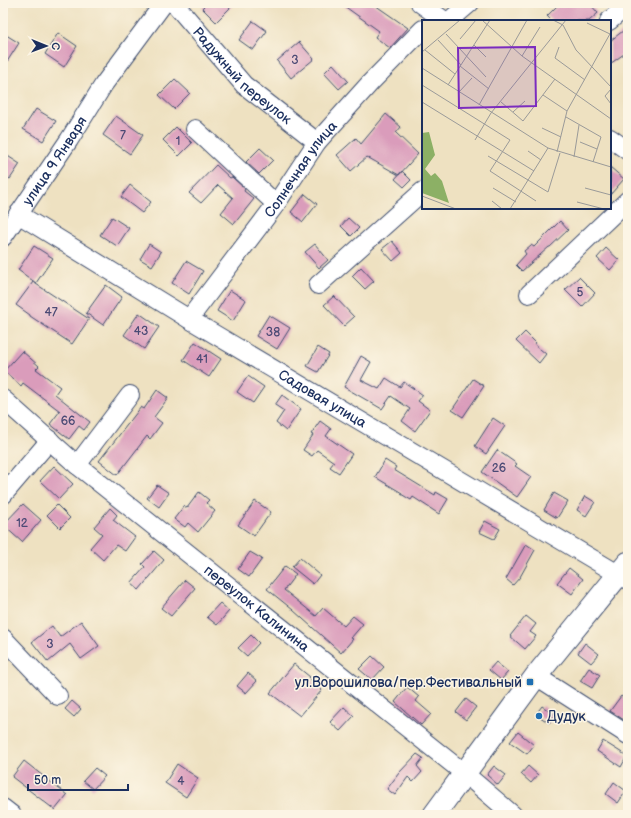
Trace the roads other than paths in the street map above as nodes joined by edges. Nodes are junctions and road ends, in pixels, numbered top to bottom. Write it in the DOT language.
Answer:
graph roads {
  1 [pos="164,3"];
  2 [pos="174,3"];
  3 [pos="420,3"];
  4 [pos="470,3"];
  5 [pos="628,4"];
  6 [pos="440,20"];
  7 [pos="610,20"];
  8 [pos="422,30"];
  9 [pos="194,129"];
  10 [pos="611,139"];
  11 [pos="317,142"];
  12 [pos="628,151"];
  13 [pos="422,192"];
  14 [pos="628,200"];
  15 [pos="276,204"];
  16 [pos="18,214"];
  17 [pos="3,237"];
  18 [pos="318,286"];
  19 [pos="529,294"];
  20 [pos="189,319"];
  21 [pos="130,395"];
  22 [pos="3,399"];
  23 [pos="50,440"];
  24 [pos="77,465"];
  25 [pos="3,495"];
  26 [pos="625,572"];
  27 [pos="3,638"];
  28 [pos="536,676"];
  29 [pos="58,696"];
  30 [pos="628,735"];
  31 [pos="464,773"];
  32 [pos="3,808"];
  33 [pos="12,815"];
  34 [pos="434,815"];
  35 [pos="513,815"];
  1 -- 16 [label="street, улица 9 Января"];
  2 -- 11 [label="street, Радужный переулок"];
  3 -- 6 [label="street"];
  4 -- 6 [label="street"];
  5 -- 7 [label="street"];
  8 -- 11 [label="street, Солнечная улица"];
  9 -- 15 [label="street"];
  10 -- 12 [label="street"];
  11 -- 15 [label="street, Солнечная улица"];
  13 -- 18 [label="street"];
  14 -- 19 [label="street"];
  15 -- 20 [label="street, Солнечная улица"];
  16 -- 17 [label="street, улица 9 Января"];
  16 -- 20 [label="street, Садовая улица"];
  20 -- 26 [label="street, Садовая улица"];
  21 -- 24 [label="street"];
  22 -- 23 [label="street, переулок Калинина"];
  23 -- 24 [label="street, переулок Калинина"];
  23 -- 25 [label="street"];
  24 -- 31 [label="street, переулок Калинина"];
  26 -- 28 [label="main road"];
  27 -- 29 [label="street"];
  28 -- 30 [label="street"];
  28 -- 31 [label="main road"];
  31 -- 34 [label="main road"];
  31 -- 35 [label="street, переулок Калинина"];
  32 -- 33 [label="street"];
}
